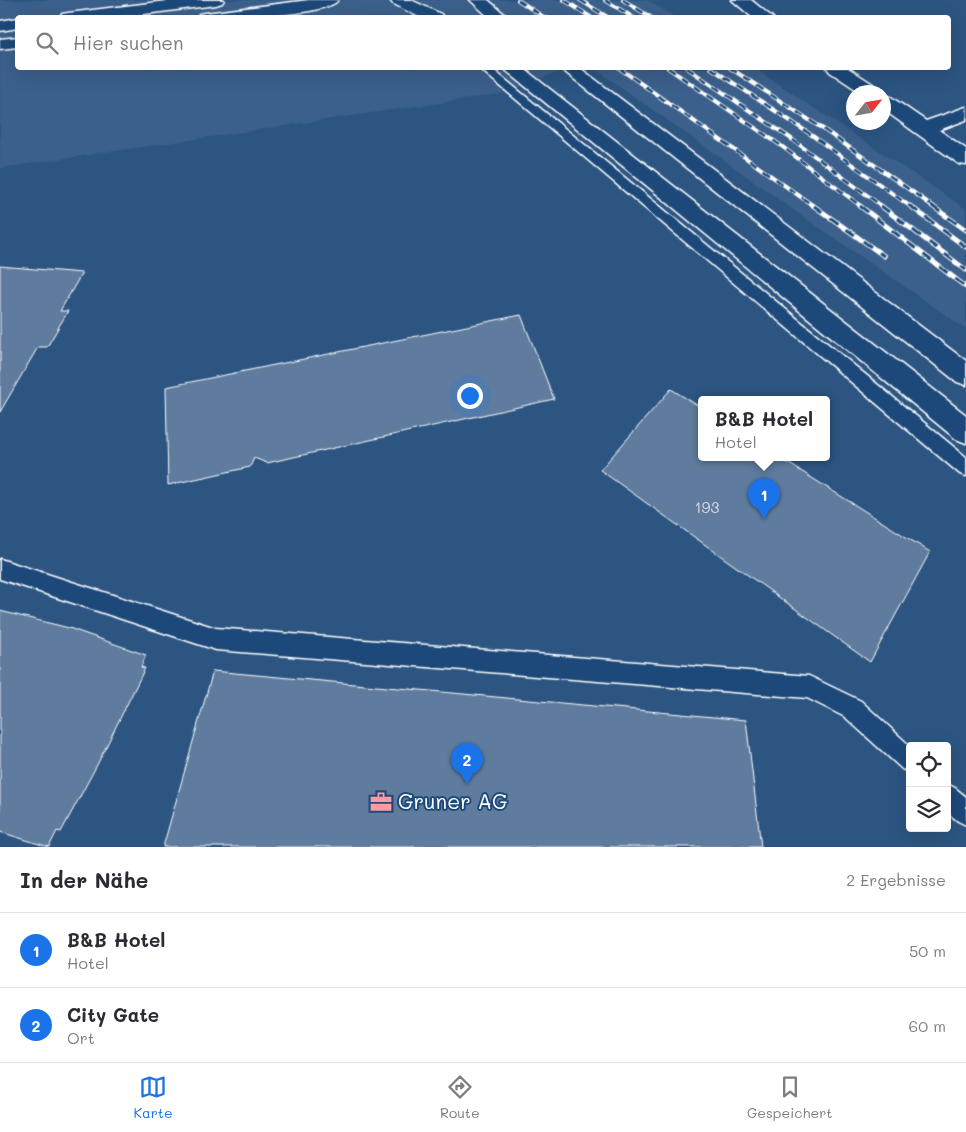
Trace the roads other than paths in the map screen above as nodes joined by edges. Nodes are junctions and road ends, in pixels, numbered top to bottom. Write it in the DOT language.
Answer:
graph roads {
  1 [pos="216,0"];
  2 [pos="330,0"];
  3 [pos="394,0"];
  4 [pos="398,0"];
  5 [pos="478,0"];
  6 [pos="740,0"];
  7 [pos="93,15"];
  8 [pos="229,15"];
  9 [pos="416,15"];
  10 [pos="430,15"];
  11 [pos="497,15"];
  12 [pos="761,15"];
  13 [pos="15,24"];
  14 [pos="0,26"];
  15 [pos="15,42"];
  16 [pos="0,44"];
  17 [pos="487,70"];
  18 [pos="515,70"];
  19 [pos="572,70"];
  20 [pos="839,70"];
  21 [pos="862,85"];
  22 [pos="891,106"];
  23 [pos="966,113"];
  24 [pos="924,129"];
  25 [pos="966,159"];
  26 [pos="966,375"];
  27 [pos="966,431"];
  28 [pos="966,468"];
  29 [pos="0,569"];
  30 [pos="906,757"];
  31 [pos="951,800"];
  32 [pos="966,813"];
  1 -- 7 [label="main road"];
  2 -- 8 [label="main road"];
  3 -- 9 [label="lane"];
  4 -- 10 [label="main road"];
  5 -- 11 [label="main road"];
  6 -- 12 [label="main road"];
  13 -- 14 [label="main road"];
  15 -- 16 [label="main road"];
  17 -- 28 [label="lane"];
  18 -- 27 [label="main road"];
  19 -- 26 [label="main road"];
  20 -- 21 [label="main road"];
  22 -- 24 [label="main road"];
  23 -- 24 [label="main road"];
  24 -- 25 [label="main road"];
  29 -- 30 [label="lane"];
  31 -- 32 [label="lane"];
}
